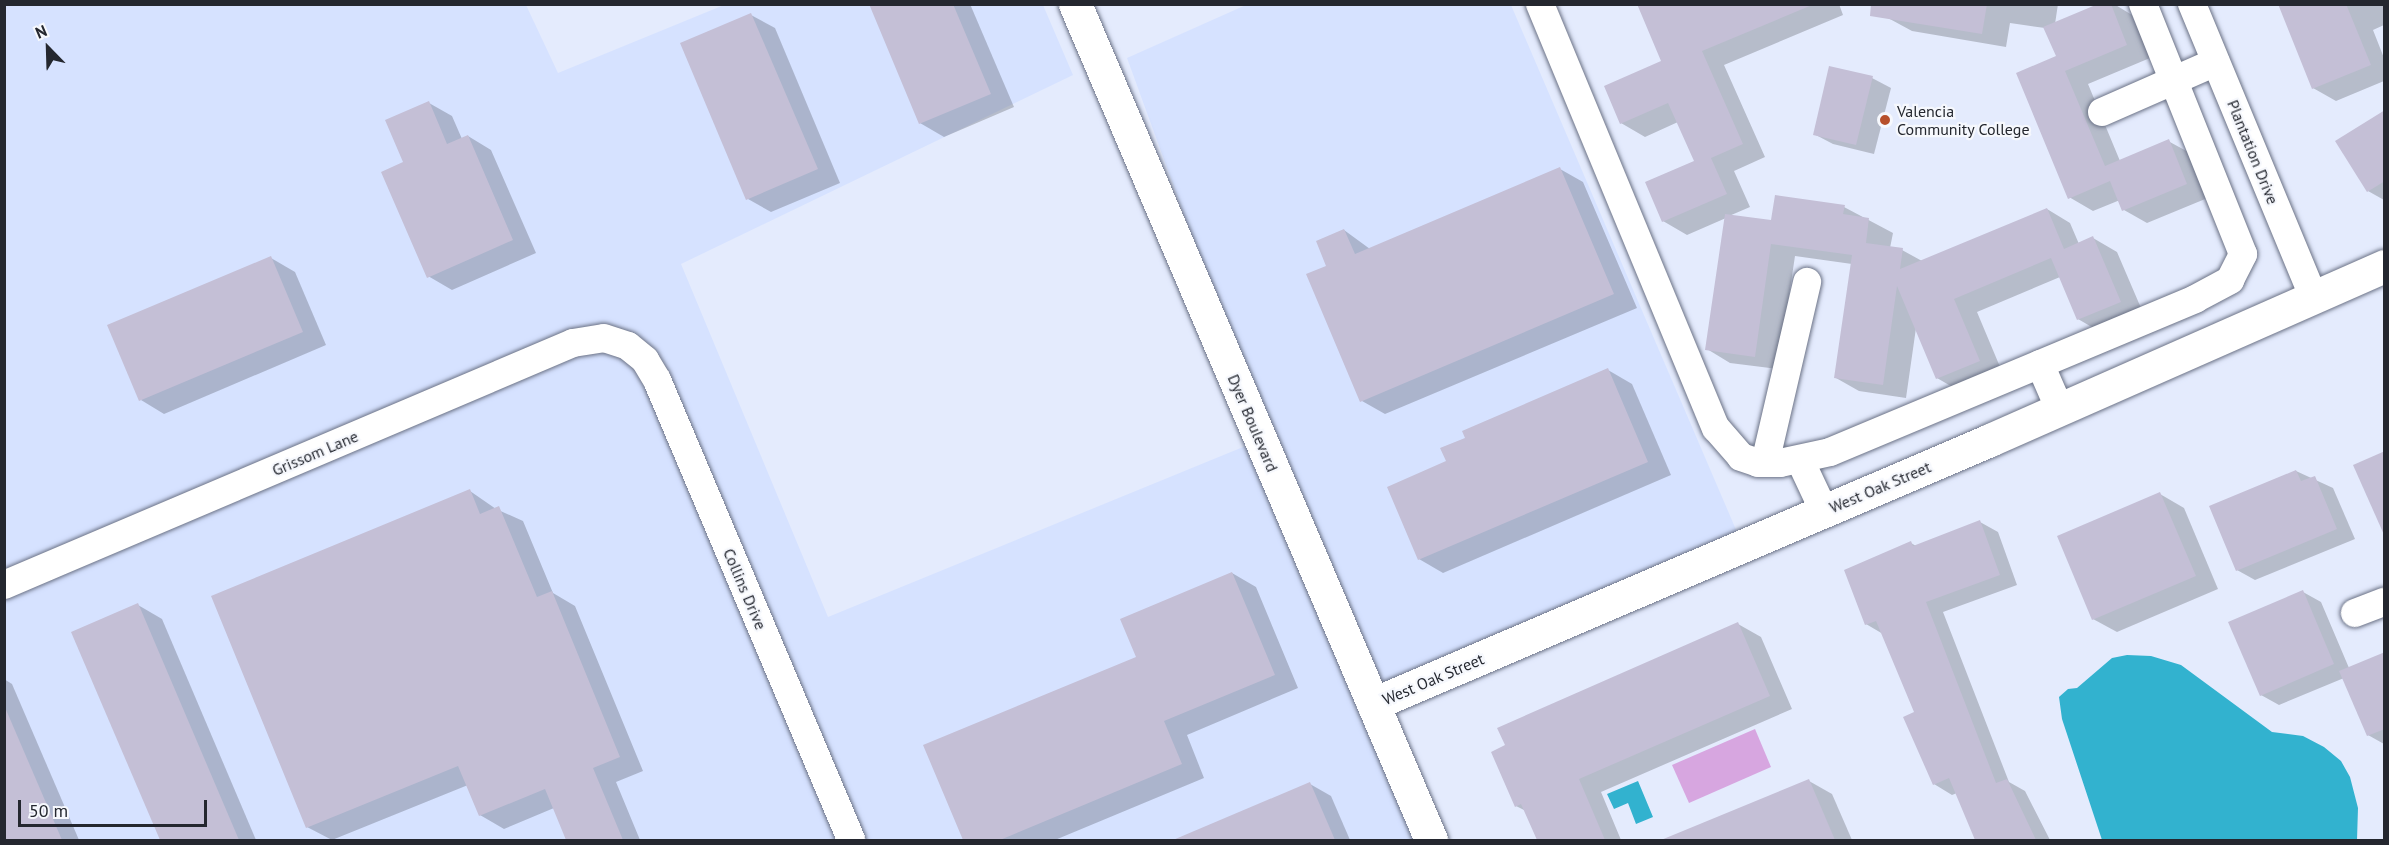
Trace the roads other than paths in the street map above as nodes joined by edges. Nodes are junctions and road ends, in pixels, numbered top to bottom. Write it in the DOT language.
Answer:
graph roads {
  1 [pos="1075,4"];
  2 [pos="1540,4"];
  3 [pos="2143,4"];
  4 [pos="2192,4"];
  5 [pos="2216,62"];
  6 [pos="2174,80"];
  7 [pos="2102,112"];
  8 [pos="2385,266"];
  9 [pos="1808,282"];
  10 [pos="2314,299"];
  11 [pos="628,346"];
  12 [pos="2040,364"];
  13 [pos="2060,410"];
  14 [pos="1800,460"];
  15 [pos="1765,463"];
  16 [pos="1824,511"];
  17 [pos="4,585"];
  18 [pos="2385,602"];
  19 [pos="2355,613"];
  20 [pos="1373,704"];
  21 [pos="851,840"];
  22 [pos="1431,840"];
  1 -- 20 [label="street, Dyer Boulevard"];
  2 -- 15 [label="street"];
  3 -- 6 [label="street"];
  4 -- 5 [label="street, Plantation Drive"];
  5 -- 6 [label="street"];
  5 -- 10 [label="street, Plantation Drive"];
  6 -- 7 [label="street"];
  6 -- 12 [label="street"];
  8 -- 10 [label="street, West Oak Street"];
  9 -- 15 [label="street"];
  10 -- 13 [label="street, West Oak Street"];
  11 -- 17 [label="street, Grissom Lane"];
  11 -- 21 [label="street, Collins Drive"];
  12 -- 13 [label="street"];
  12 -- 14 [label="street"];
  13 -- 16 [label="street, West Oak Street"];
  14 -- 15 [label="street"];
  14 -- 16 [label="street"];
  16 -- 20 [label="street, West Oak Street"];
  18 -- 19 [label="street"];
  20 -- 22 [label="street, Dyer Boulevard"];
}
